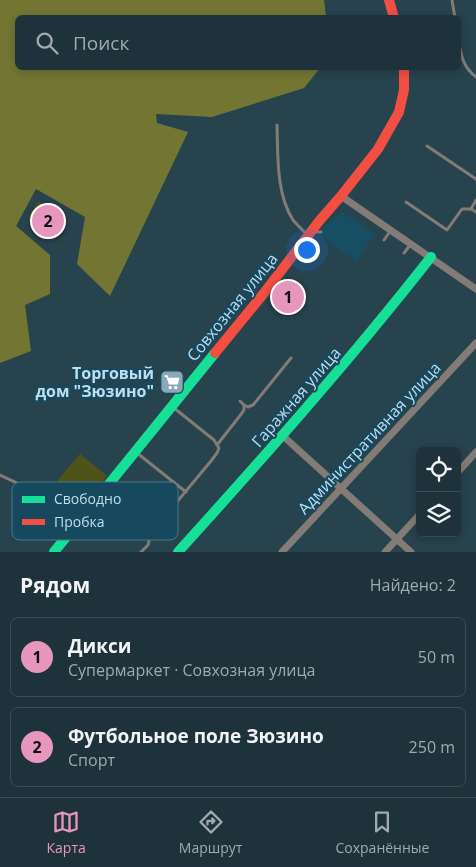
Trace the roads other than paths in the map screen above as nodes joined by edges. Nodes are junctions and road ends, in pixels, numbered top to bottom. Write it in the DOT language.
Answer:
graph roads {
  1 [pos="389,0"];
  2 [pos="452,0"];
  3 [pos="393,15"];
  4 [pos="454,15"];
  5 [pos="461,54"];
  6 [pos="404,70"];
  7 [pos="476,77"];
  8 [pos="277,125"];
  9 [pos="427,146"];
  10 [pos="476,180"];
  11 [pos="341,196"];
  12 [pos="476,200"];
  13 [pos="406,202"];
  14 [pos="471,208"];
  15 [pos="476,212"];
  16 [pos="390,230"];
  17 [pos="314,235"];
  18 [pos="384,240"];
  19 [pos="411,244"];
  20 [pos="404,253"];
  21 [pos="431,257"];
  22 [pos="476,289"];
  23 [pos="476,343"];
  24 [pos="290,358"];
  25 [pos="240,401"];
  26 [pos="244,405"];
  27 [pos="172,407"];
  28 [pos="283,436"];
  29 [pos="217,445"];
  30 [pos="136,451"];
  31 [pos="476,452"];
  32 [pos="461,468"];
  33 [pos="0,475"];
  34 [pos="15,482"];
  35 [pos="111,482"];
  36 [pos="174,482"];
  37 [pos="178,485"];
  38 [pos="340,488"];
  39 [pos="186,492"];
  40 [pos="178,501"];
  41 [pos="416,518"];
  42 [pos="397,539"];
  43 [pos="63,540"];
  44 [pos="149,540"];
  45 [pos="54,552"];
  46 [pos="142,552"];
  47 [pos="178,552"];
  48 [pos="282,552"];
  49 [pos="385,552"];
  50 [pos="411,552"];
  1 -- 3 [label="street"];
  2 -- 4 [label="lane"];
  5 -- 7 [label="lane"];
  6 -- 11 [label="street, Совхозная улица"];
  8 -- 17 [label="lane"];
  9 -- 10 [label="lane"];
  11 -- 16 [label="street"];
  11 -- 17 [label="street, Совхозная улица"];
  12 -- 14 [label="lane"];
  13 -- 14 [label="lane"];
  14 -- 15 [label="lane"];
  16 -- 18 [label="lane"];
  16 -- 19 [label="street"];
  17 -- 27 [label="street, Совхозная улица"];
  19 -- 20 [label="lane"];
  19 -- 21 [label="street"];
  21 -- 22 [label="street"];
  21 -- 28 [label="street, Гаражная улица"];
  23 -- 38 [label="street, Административная улица"];
  24 -- 26 [label="lane"];
  25 -- 26 [label="lane"];
  26 -- 29 [label="lane"];
  27 -- 29 [label="lane"];
  27 -- 30 [label="street, Совхозная улица"];
  28 -- 38 [label="street"];
  28 -- 47 [label="street, Гаражная улица"];
  29 -- 39 [label="lane"];
  30 -- 35 [label="street, Совхозная улица"];
  30 -- 36 [label="lane"];
  31 -- 32 [label="street"];
  33 -- 34 [label="lane"];
  37 -- 39 [label="lane"];
  38 -- 42 [label="street"];
  38 -- 48 [label="street, Административная улица"];
  39 -- 40 [label="lane"];
  41 -- 42 [label="street"];
  42 -- 49 [label="street"];
  42 -- 50 [label="street"];
  43 -- 45 [label="street, Совхозная улица"];
  44 -- 46 [label="lane"];
}
